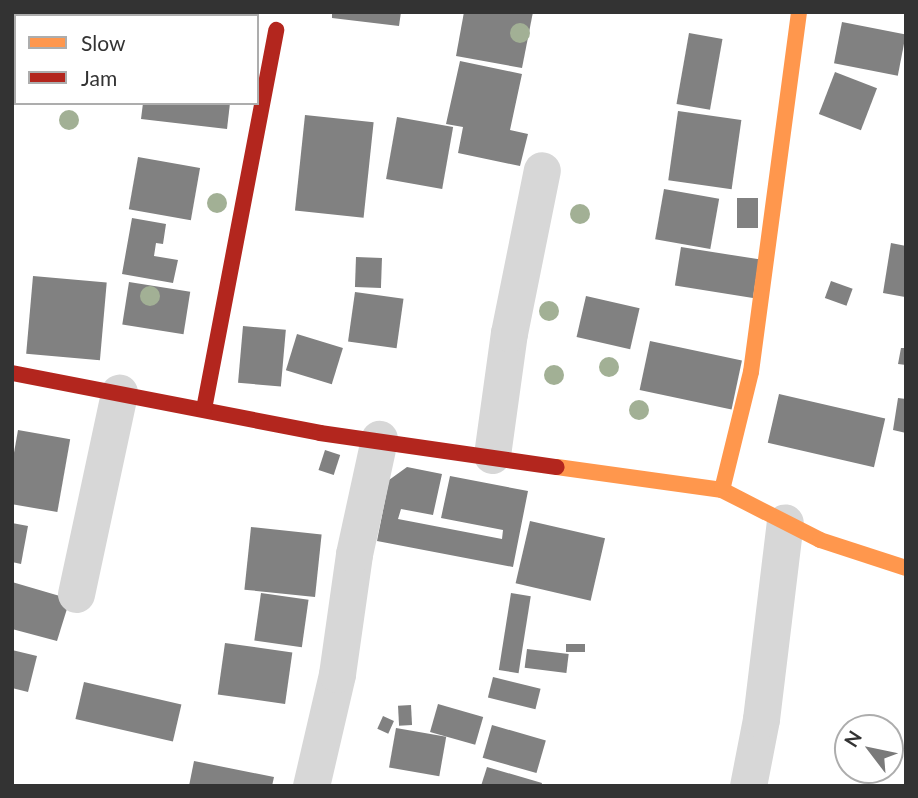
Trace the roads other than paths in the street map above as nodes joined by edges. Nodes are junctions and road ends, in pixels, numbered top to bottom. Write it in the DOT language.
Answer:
graph roads {
  1 [pos="799,12"];
  2 [pos="276,30"];
  3 [pos="542,170"];
  4 [pos="12,373"];
  5 [pos="120,393"];
  6 [pos="204,410"];
  7 [pos="379,439"];
  8 [pos="492,455"];
  9 [pos="722,490"];
  10 [pos="785,522"];
  11 [pos="906,568"];
  12 [pos="76,594"];
  13 [pos="311,786"];
  14 [pos="748,786"];
  1 -- 9 [label="street"];
  2 -- 6 [label="street"];
  3 -- 8 [label="street"];
  4 -- 5 [label="street"];
  5 -- 6 [label="street"];
  5 -- 12 [label="street"];
  6 -- 7 [label="street"];
  7 -- 8 [label="street"];
  7 -- 13 [label="street"];
  8 -- 9 [label="street"];
  9 -- 10 [label="street"];
  10 -- 11 [label="street"];
  10 -- 14 [label="street"];
}
